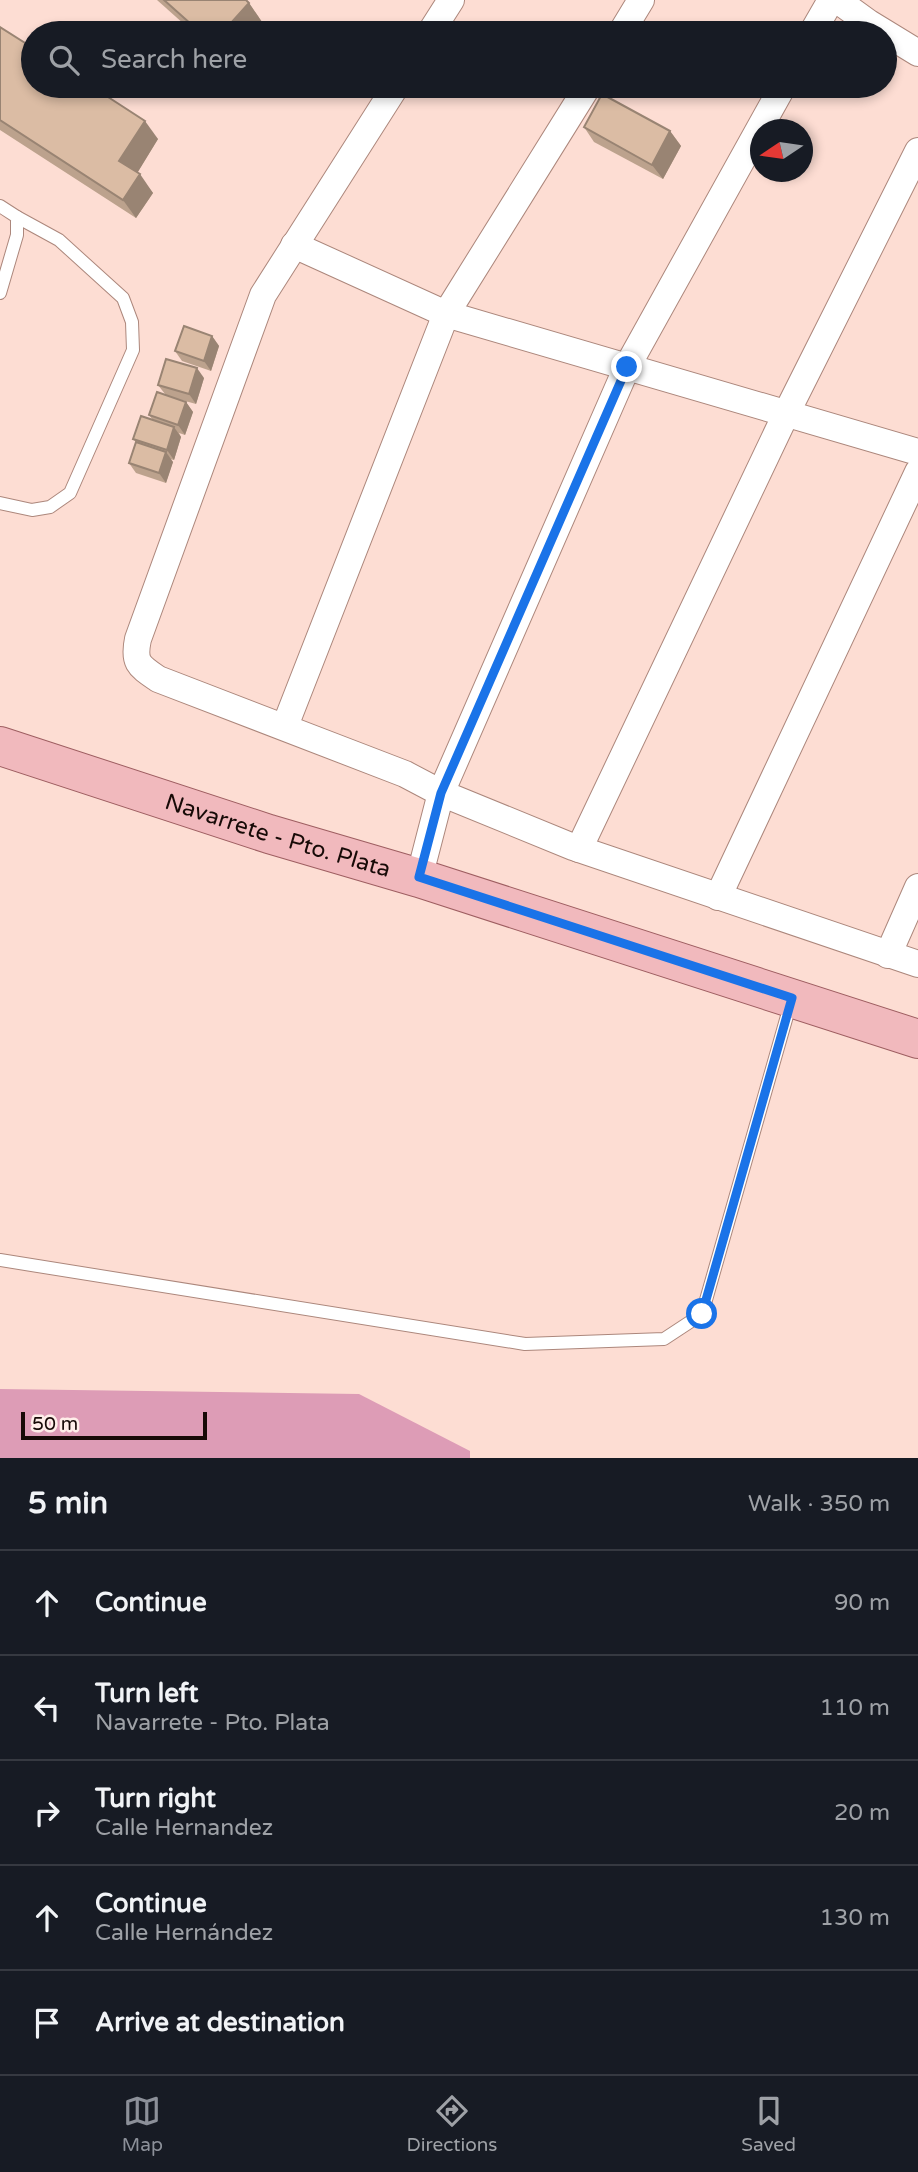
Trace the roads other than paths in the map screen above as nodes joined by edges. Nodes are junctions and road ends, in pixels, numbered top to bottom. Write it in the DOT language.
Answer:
graph roads {
  1 [pos="451,0"];
  2 [pos="641,0"];
  3 [pos="831,0"];
  4 [pos="837,0"];
  5 [pos="438,21"];
  6 [pos="628,21"];
  7 [pos="819,21"];
  8 [pos="866,21"];
  9 [pos="897,40"];
  10 [pos="918,53"];
  11 [pos="388,98"];
  12 [pos="581,98"];
  13 [pos="776,98"];
  14 [pos="918,151"];
  15 [pos="0,206"];
  16 [pos="17,217"];
  17 [pos="294,245"];
  18 [pos="0,293"];
  19 [pos="446,314"];
  20 [pos="627,367"];
  21 [pos="786,414"];
  22 [pos="918,452"];
  23 [pos="918,472"];
  24 [pos="0,503"];
  25 [pos="285,726"];
  26 [pos="0,746"];
  27 [pos="441,793"];
  28 [pos="579,849"];
  29 [pos="419,877"];
  30 [pos="918,887"];
  31 [pos="718,897"];
  32 [pos="888,955"];
  33 [pos="918,964"];
  34 [pos="792,998"];
  35 [pos="918,1039"];
  36 [pos="0,1260"];
  1 -- 5 [label="street"];
  2 -- 6 [label="street"];
  3 -- 7 [label="street"];
  4 -- 8 [label="street"];
  9 -- 10 [label="street"];
  11 -- 17 [label="street"];
  12 -- 19 [label="street"];
  13 -- 20 [label="street"];
  14 -- 21 [label="street"];
  15 -- 16 [label="lane"];
  16 -- 18 [label="lane"];
  16 -- 24 [label="lane"];
  17 -- 19 [label="street"];
  17 -- 25 [label="street"];
  19 -- 20 [label="street"];
  19 -- 25 [label="street"];
  20 -- 21 [label="street"];
  20 -- 27 [label="street"];
  21 -- 22 [label="street"];
  21 -- 28 [label="street"];
  23 -- 31 [label="street"];
  25 -- 27 [label="street"];
  26 -- 29 [label="main road, Navarrete - Pto. Plata"];
  27 -- 28 [label="street"];
  27 -- 29 [label="street"];
  28 -- 31 [label="street"];
  29 -- 34 [label="main road, Navarrete - Pto. Plata"];
  30 -- 32 [label="street"];
  31 -- 32 [label="street"];
  32 -- 33 [label="street"];
  34 -- 35 [label="main road, Navarrete - Pto. Plata"];
  34 -- 36 [label="lane"];
}
